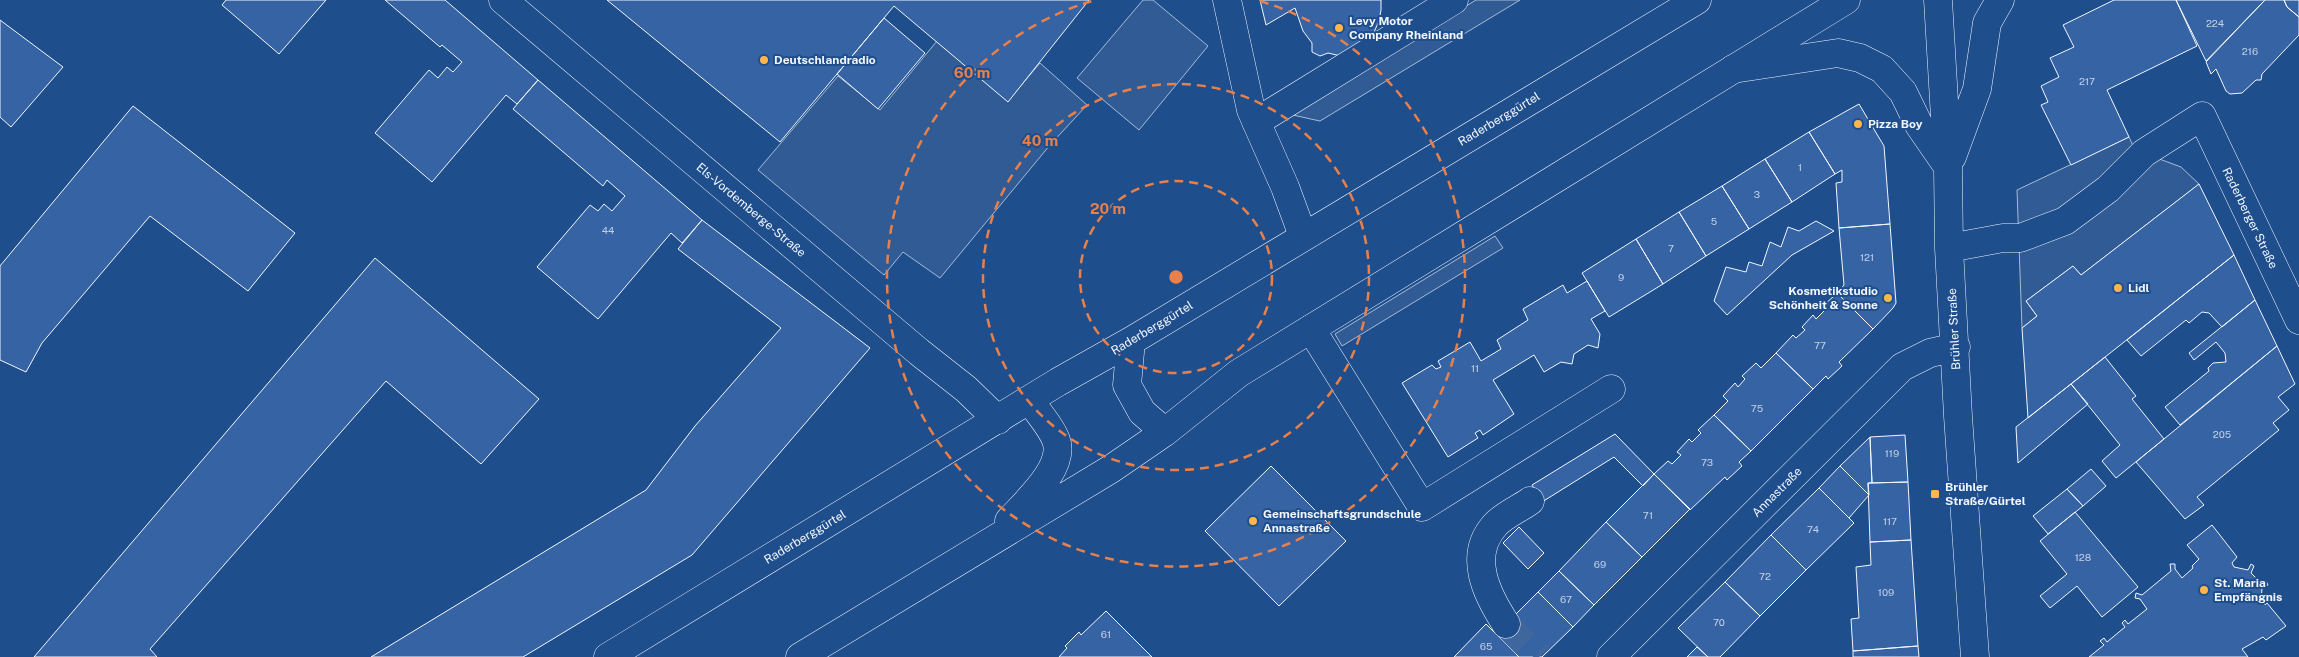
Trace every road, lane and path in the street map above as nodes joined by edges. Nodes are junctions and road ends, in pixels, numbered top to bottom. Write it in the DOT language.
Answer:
graph roads {
  1 [pos="503,0"];
  2 [pos="1226,0"];
  3 [pos="1454,0"];
  4 [pos="1697,0"];
  5 [pos="1846,0"];
  6 [pos="1938,0"];
  7 [pos="2000,0"];
  8 [pos="1732,70"];
  9 [pos="1256,122"];
  10 [pos="1948,168"];
  11 [pos="1303,236"];
  12 [pos="1949,248"];
  13 [pos="2299,320"];
  14 [pos="1311,329"];
  15 [pos="1131,341"];
  16 [pos="1956,347"];
  17 [pos="1611,389"];
  18 [pos="1030,400"];
  19 [pos="998,420"];
  20 [pos="1165,432"];
  21 [pos="1530,501"];
  22 [pos="995,537"];
  23 [pos="1506,624"];
  24 [pos="626,654"];
  25 [pos="800,657"];
  26 [pos="1611,657"];
  27 [pos="1975,657"];
  1 -- 19 [label="main road, Els-Vordemberge-Straße"];
  2 -- 9 [label="main road"];
  3 -- 9 [label="main road"];
  4 -- 11 [label="main road, Raderberggürtel"];
  5 -- 8 [label="main road"];
  6 -- 10 [label="main road, Brühler Straße"];
  7 -- 10 [label="main road"];
  8 -- 10 [label="main road"];
  8 -- 14 [label="main road"];
  9 -- 11 [label="main road"];
  10 -- 12 [label="main road, Brühler Straße"];
  11 -- 15 [label="main road, Raderberggürtel"];
  12 -- 13 [label="main road, Raderberger Straße"];
  12 -- 16 [label="main road, Brühler Straße"];
  14 -- 17 [label="main road"];
  14 -- 20 [label="main road"];
  15 -- 18 [label="main road, Raderberggürtel"];
  15 -- 20 [label="main road"];
  16 -- 26 [label="main road, Annastraße"];
  16 -- 27 [label="main road, Brühler Straße"];
  18 -- 19 [label="main road, Raderberggürtel"];
  18 -- 22 [label="main road"];
  19 -- 24 [label="main road, Raderberggürtel"];
  20 -- 22 [label="main road"];
  21 -- 23 [label="main road"];
  22 -- 25 [label="main road"];
}
